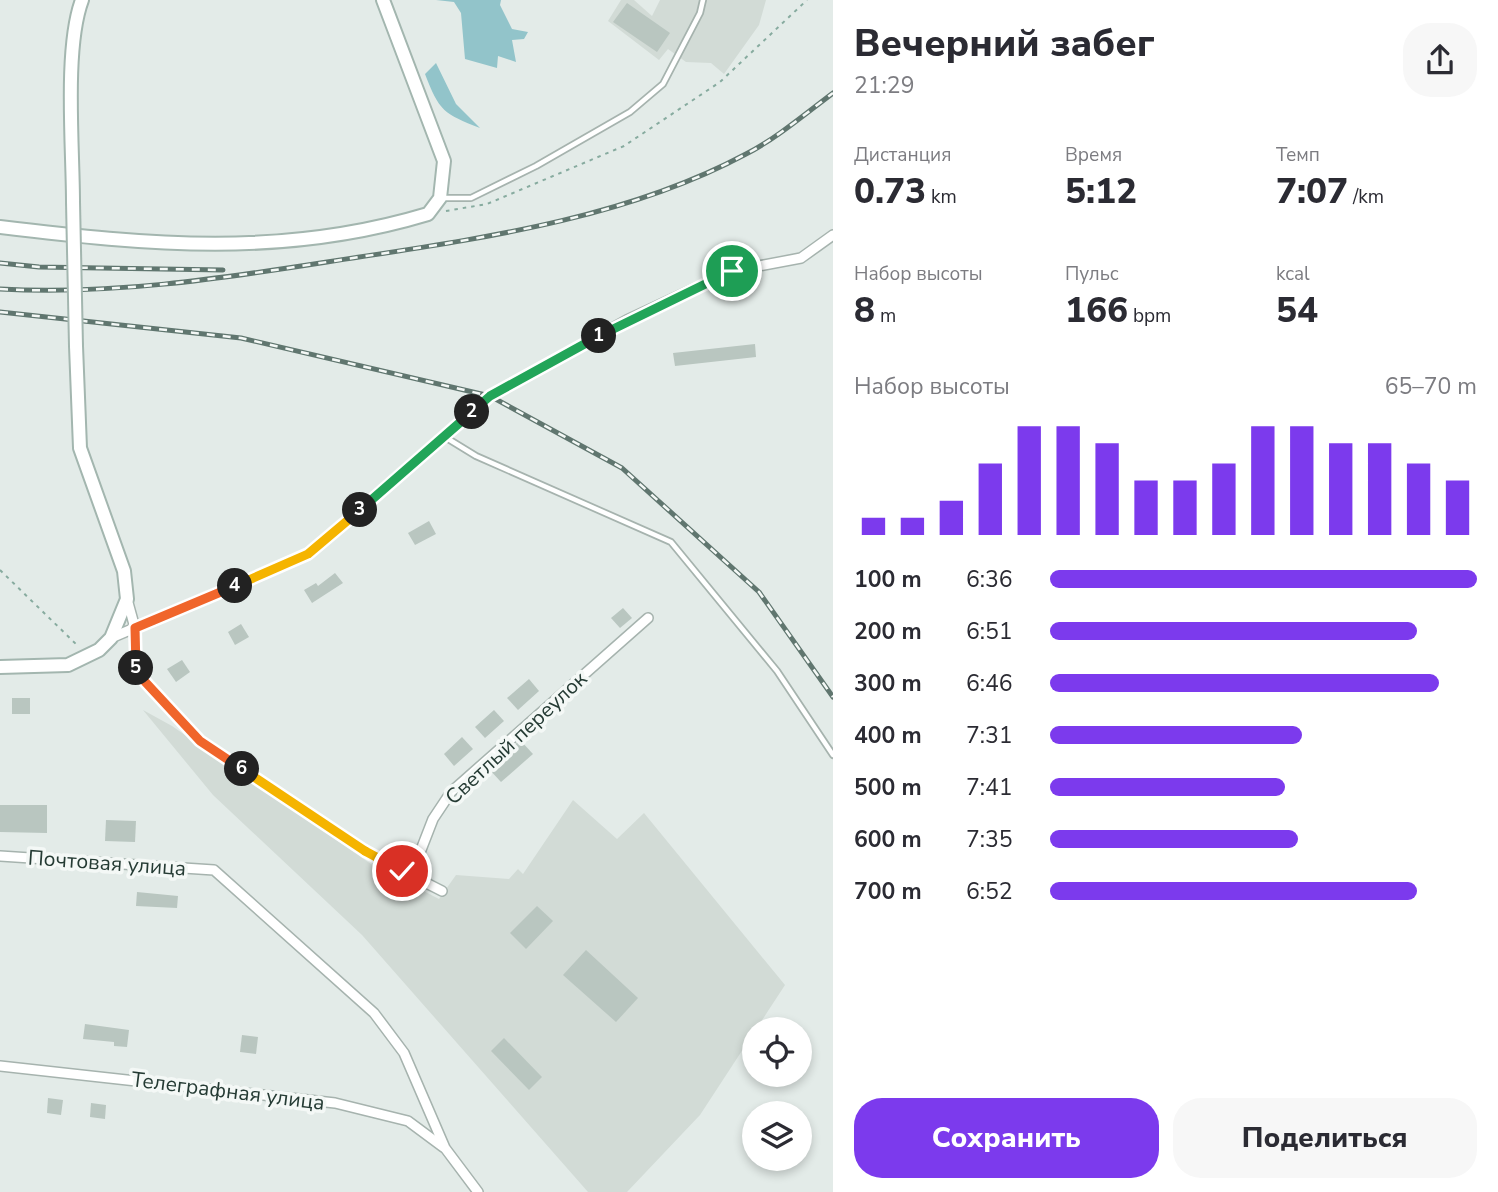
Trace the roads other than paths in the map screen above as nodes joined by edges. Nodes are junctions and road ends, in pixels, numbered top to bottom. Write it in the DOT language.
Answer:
graph roads {
  1 [pos="82,0"];
  2 [pos="383,0"];
  3 [pos="703,0"];
  4 [pos="440,198"];
  5 [pos="0,227"];
  6 [pos="833,235"];
  7 [pos="444,436"];
  8 [pos="127,599"];
  9 [pos="648,618"];
  10 [pos="135,628"];
  11 [pos="111,638"];
  12 [pos="0,667"];
  13 [pos="833,755"];
  14 [pos="0,856"];
  15 [pos="402,871"];
  16 [pos="442,891"];
  17 [pos="0,1066"];
  18 [pos="445,1148"];
  19 [pos="478,1192"];
  1 -- 8 [label="street, bridge"];
  2 -- 4 [label="street"];
  3 -- 4 [label="lane"];
  4 -- 5 [label="street"];
  6 -- 7 [label="street"];
  7 -- 10 [label="street"];
  7 -- 13 [label="lane"];
  8 -- 10 [label="street"];
  8 -- 11 [label="street"];
  9 -- 15 [label="street, Светлый переулок"];
  10 -- 11 [label="street"];
  10 -- 15 [label="street"];
  11 -- 12 [label="street"];
  14 -- 18 [label="street, Почтовая улица"];
  15 -- 16 [label="street"];
  17 -- 18 [label="street, Телеграфная улица"];
  18 -- 19 [label="street"];
}
